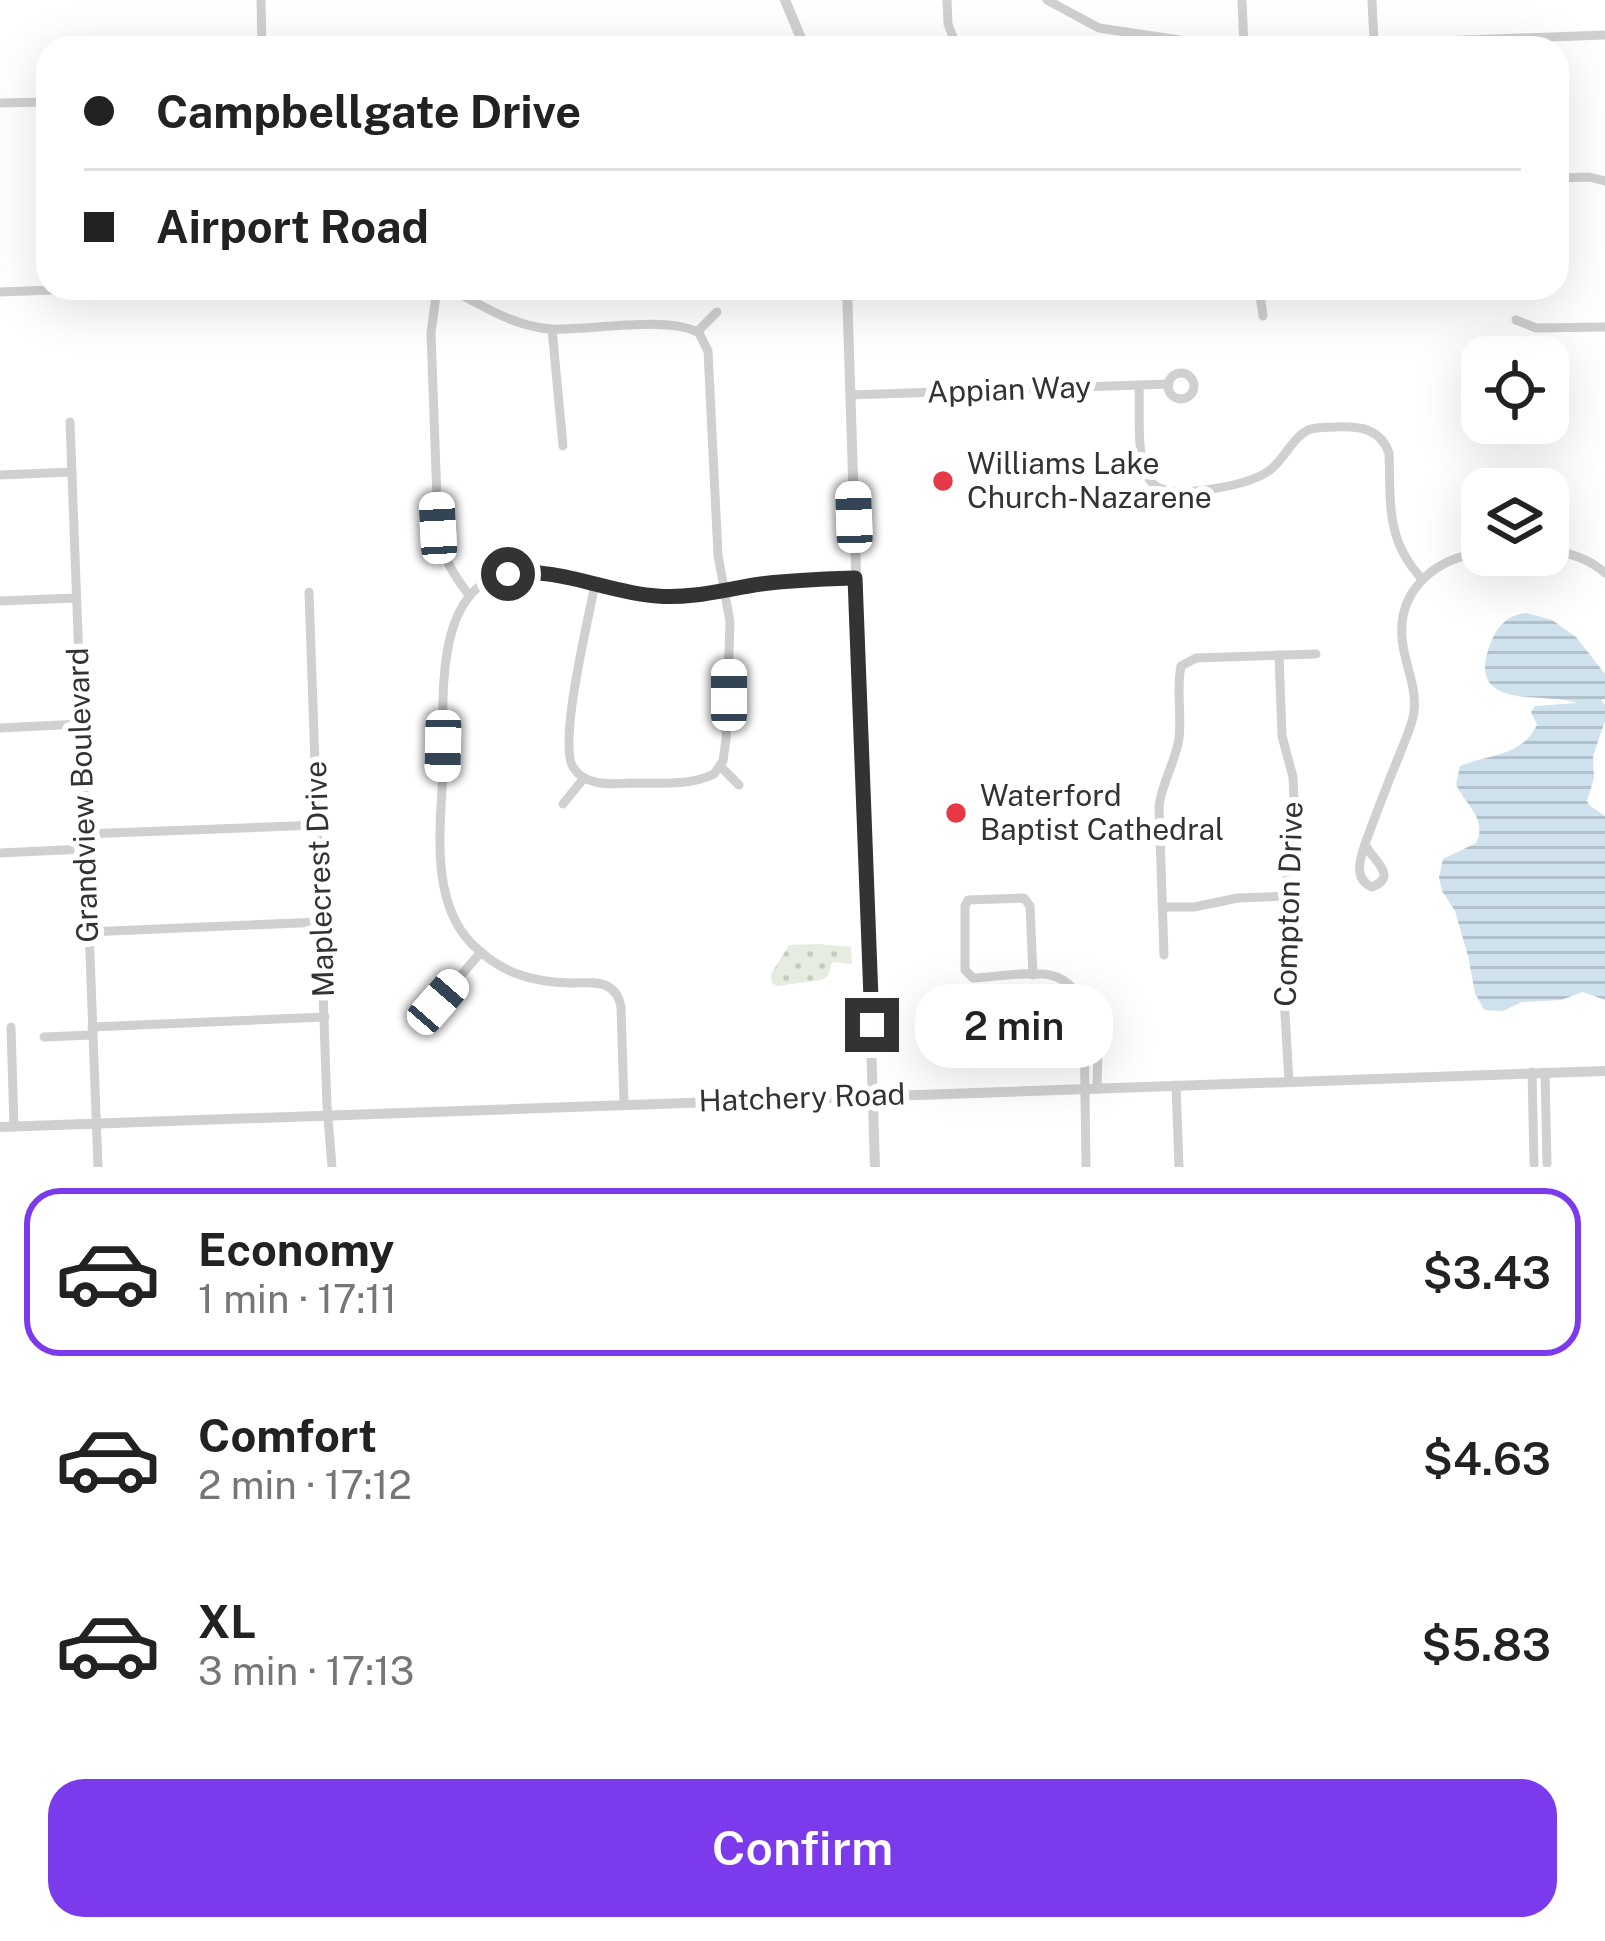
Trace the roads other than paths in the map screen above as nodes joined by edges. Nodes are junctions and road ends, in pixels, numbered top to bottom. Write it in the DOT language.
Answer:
graph roads {
  1 [pos="261,0"];
  2 [pos="784,0"];
  3 [pos="947,0"];
  4 [pos="1047,0"];
  5 [pos="1242,0"];
  6 [pos="1372,0"];
  7 [pos="1130,33"];
  8 [pos="1605,35"];
  9 [pos="262,36"];
  10 [pos="800,36"];
  11 [pos="952,36"];
  12 [pos="1129,36"];
  13 [pos="1153,36"];
  14 [pos="1244,36"];
  15 [pos="1376,36"];
  16 [pos="1569,36"];
  17 [pos="36,102"];
  18 [pos="0,103"];
  19 [pos="1569,178"];
  20 [pos="1605,181"];
  21 [pos="36,291"];
  22 [pos="0,292"];
  23 [pos="435,300"];
  24 [pos="473,300"];
  25 [pos="847,300"];
  26 [pos="1261,300"];
  27 [pos="716,312"];
  28 [pos="1263,316"];
  29 [pos="1516,320"];
  30 [pos="1605,327"];
  31 [pos="552,329"];
  32 [pos="697,332"];
  33 [pos="1169,384"];
  34 [pos="1139,385"];
  35 [pos="850,395"];
  36 [pos="70,422"];
  37 [pos="563,446"];
  38 [pos="72,472"];
  39 [pos="0,475"];
  40 [pos="1569,553"];
  41 [pos="1461,555"];
  42 [pos="1605,573"];
  43 [pos="855,578"];
  44 [pos="1422,579"];
  45 [pos="595,584"];
  46 [pos="723,591"];
  47 [pos="309,592"];
  48 [pos="469,595"];
  49 [pos="76,598"];
  50 [pos="0,601"];
  51 [pos="1316,654"];
  52 [pos="1279,655"];
  53 [pos="80,724"];
  54 [pos="0,728"];
  55 [pos="720,766"];
  56 [pos="584,778"];
  57 [pos="739,785"];
  58 [pos="563,804"];
  59 [pos="318,825"];
  60 [pos="84,835"];
  61 [pos="1365,844"];
  62 [pos="84,849"];
  63 [pos="0,854"];
  64 [pos="1288,896"];
  65 [pos="1162,907"];
  66 [pos="321,922"];
  67 [pos="88,932"];
  68 [pos="481,952"];
  69 [pos="1164,955"];
  70 [pos="1033,975"];
  71 [pos="438,1002"];
  72 [pos="325,1017"];
  73 [pos="11,1027"];
  74 [pos="92,1031"];
  75 [pos="44,1037"];
  76 [pos="1605,1071"];
  77 [pos="1538,1072"];
  78 [pos="1289,1082"];
  79 [pos="1176,1085"];
  80 [pos="1090,1089"];
  81 [pos="872,1095"];
  82 [pos="625,1104"];
  83 [pos="328,1115"];
  84 [pos="95,1124"];
  85 [pos="14,1126"];
  86 [pos="0,1127"];
  87 [pos="1534,1164"];
  88 [pos="1547,1164"];
  89 [pos="98,1167"];
  90 [pos="332,1167"];
  91 [pos="875,1167"];
  92 [pos="1086,1167"];
  93 [pos="1179,1167"];
  1 -- 9 [label="street"];
  2 -- 10 [label="street"];
  3 -- 11 [label="street"];
  4 -- 7 [label="street"];
  5 -- 14 [label="street"];
  6 -- 15 [label="street"];
  7 -- 12 [label="street"];
  7 -- 13 [label="street"];
  8 -- 16 [label="street"];
  17 -- 18 [label="street"];
  19 -- 20 [label="street"];
  21 -- 22 [label="street"];
  23 -- 48 [label="street"];
  24 -- 31 [label="street"];
  25 -- 35 [label="street"];
  26 -- 28 [label="street"];
  27 -- 32 [label="street"];
  29 -- 30 [label="street"];
  31 -- 32 [label="street"];
  31 -- 37 [label="street"];
  32 -- 46 [label="street"];
  33 -- 34 [label="street, Appian Way"];
  34 -- 35 [label="street, Appian Way"];
  34 -- 44 [label="street"];
  35 -- 43 [label="street"];
  36 -- 38 [label="street, Grandview Boulevard"];
  38 -- 39 [label="street"];
  38 -- 49 [label="street, Grandview Boulevard"];
  40 -- 42 [label="street"];
  41 -- 44 [label="street"];
  43 -- 46 [label="street"];
  43 -- 81 [label="street"];
  44 -- 61 [label="street"];
  45 -- 46 [label="street"];
  45 -- 48 [label="street"];
  45 -- 56 [label="street"];
  46 -- 55 [label="street"];
  47 -- 59 [label="street, Maplecrest Drive"];
  48 -- 68 [label="street"];
  49 -- 50 [label="street"];
  49 -- 53 [label="street, Grandview Boulevard"];
  51 -- 52 [label="street"];
  52 -- 64 [label="street, Compton Drive"];
  52 -- 65 [label="street"];
  53 -- 54 [label="street"];
  53 -- 60 [label="street, Grandview Boulevard"];
  55 -- 56 [label="street"];
  55 -- 57 [label="street"];
  56 -- 58 [label="street"];
  59 -- 60 [label="street"];
  59 -- 66 [label="street, Maplecrest Drive"];
  60 -- 62 [label="street, Grandview Boulevard"];
  62 -- 63 [label="street"];
  62 -- 67 [label="street, Grandview Boulevard"];
  64 -- 65 [label="street"];
  64 -- 78 [label="street, Compton Drive"];
  65 -- 69 [label="street"];
  66 -- 67 [label="street"];
  66 -- 72 [label="street, Maplecrest Drive"];
  67 -- 74 [label="street, Grandview Boulevard"];
  68 -- 71 [label="street"];
  68 -- 82 [label="street"];
  70 -- 70 [label="street"];
  70 -- 80 [label="street"];
  72 -- 74 [label="street"];
  72 -- 83 [label="street, Maplecrest Drive"];
  73 -- 85 [label="street"];
  74 -- 75 [label="street"];
  74 -- 84 [label="street, Grandview Boulevard"];
  76 -- 77 [label="street, Hatchery Road"];
  77 -- 78 [label="street, Hatchery Road"];
  77 -- 87 [label="street"];
  77 -- 88 [label="street"];
  78 -- 79 [label="street, Hatchery Road"];
  79 -- 80 [label="street, Hatchery Road"];
  79 -- 93 [label="street"];
  80 -- 81 [label="street, Hatchery Road"];
  80 -- 92 [label="street"];
  81 -- 82 [label="street, Hatchery Road"];
  81 -- 91 [label="street"];
  82 -- 83 [label="street, Hatchery Road"];
  83 -- 84 [label="street, Hatchery Road"];
  83 -- 90 [label="street, Maplecrest Drive"];
  84 -- 85 [label="street, Hatchery Road"];
  84 -- 89 [label="street, Grandview Boulevard"];
  85 -- 86 [label="street, Hatchery Road"];
}
